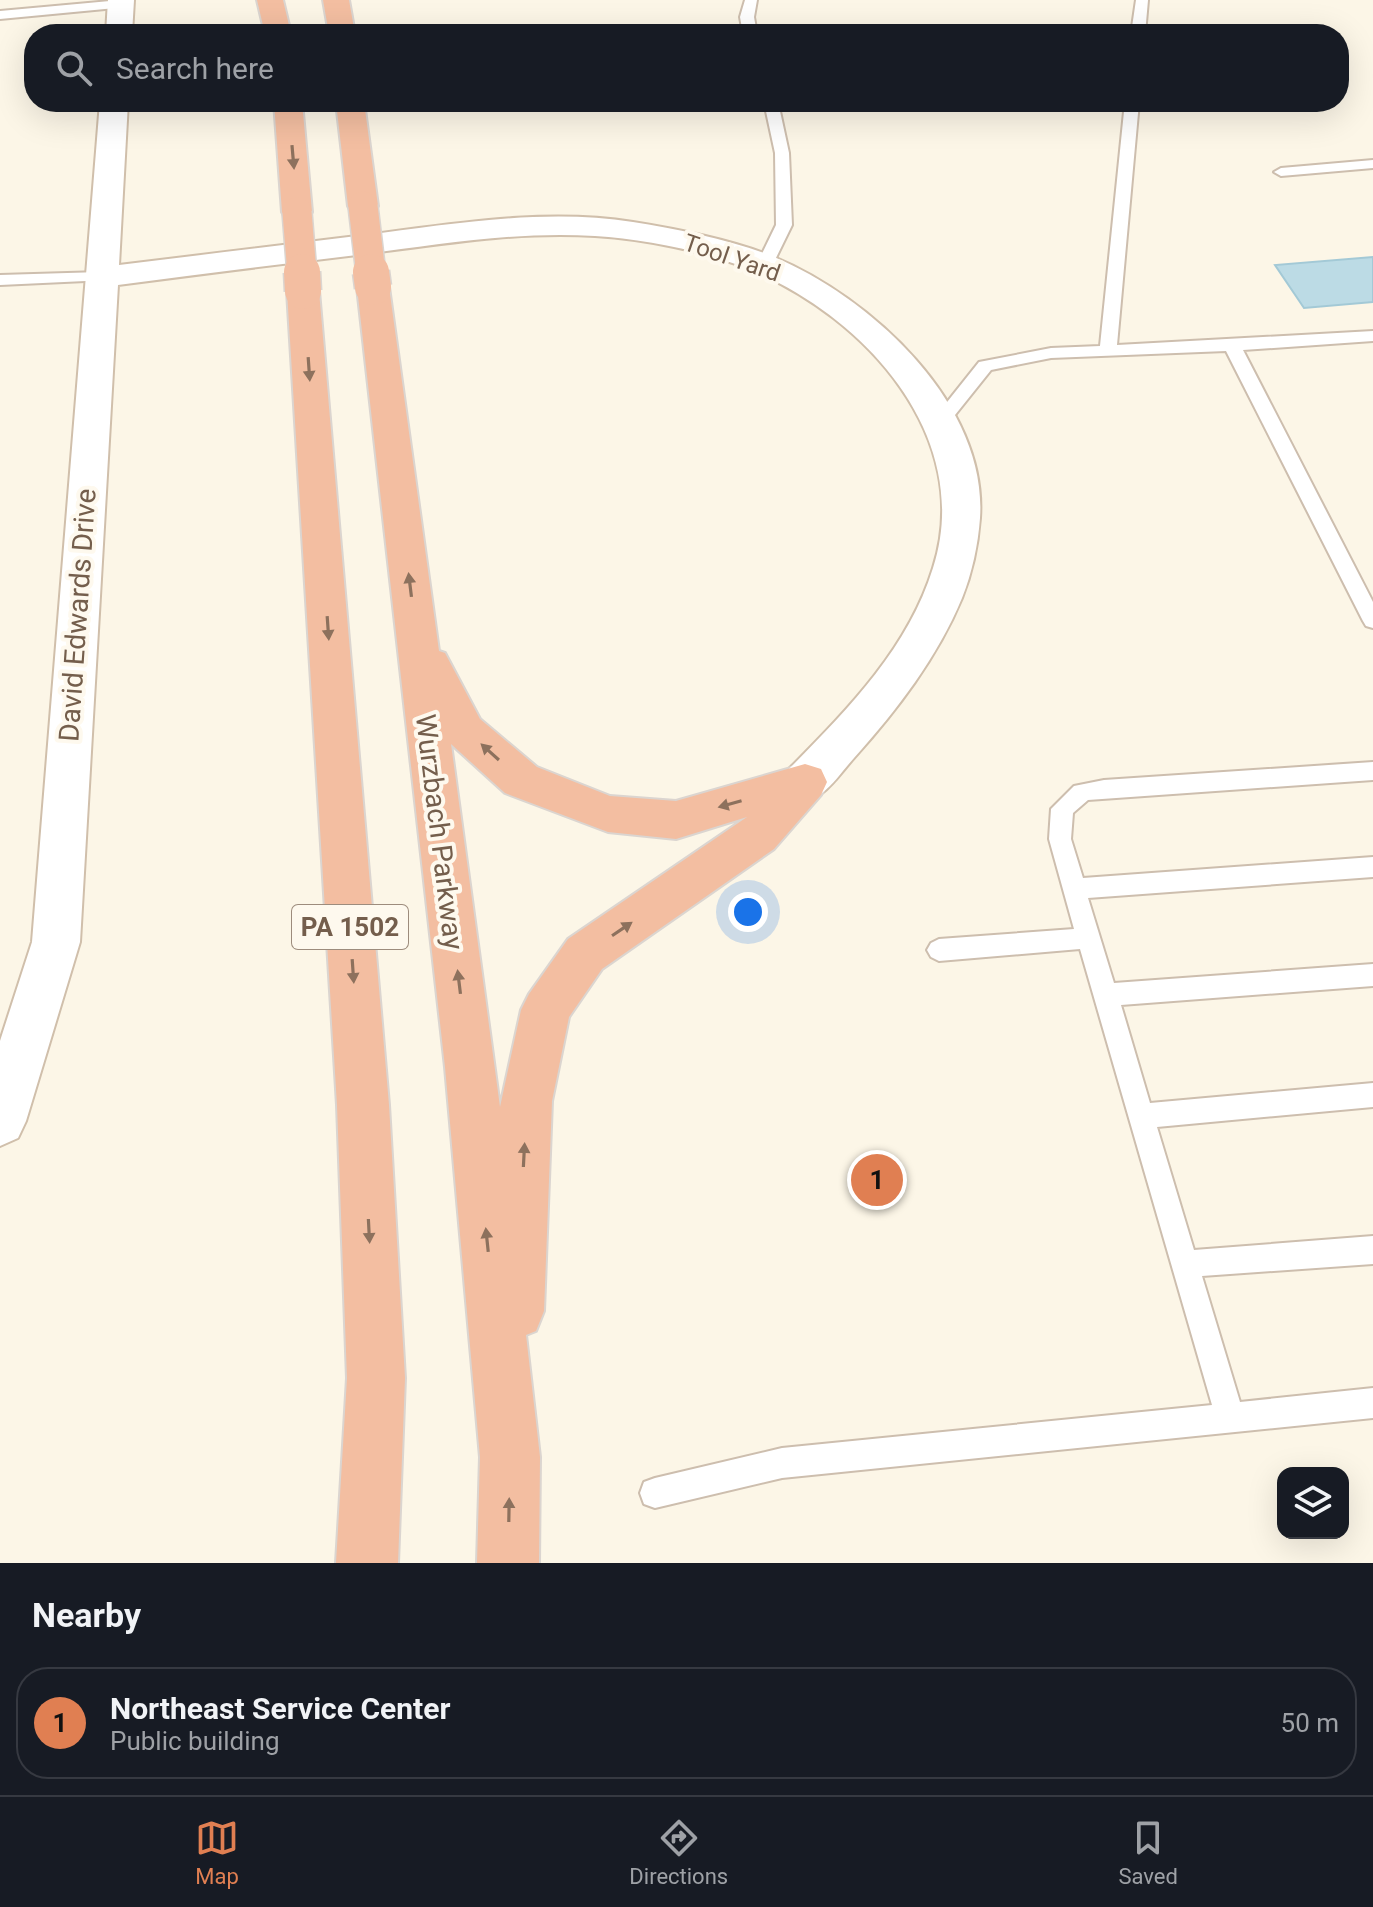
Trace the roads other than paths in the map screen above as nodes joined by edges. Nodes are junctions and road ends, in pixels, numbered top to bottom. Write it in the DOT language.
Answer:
graph roads {
  1 [pos="270,0"];
  2 [pos="283,0"];
  3 [pos="751,0"];
  4 [pos="1142,0"];
  5 [pos="121,2"];
  6 [pos="0,15"];
  7 [pos="120,24"];
  8 [pos="278,24"];
  9 [pos="282,24"];
  10 [pos="748,24"];
  11 [pos="1139,24"];
  12 [pos="113,112"];
  13 [pos="289,112"];
  14 [pos="351,112"];
  15 [pos="773,112"];
  16 [pos="1131,112"];
  17 [pos="1373,164"];
  18 [pos="1281,172"];
  19 [pos="765,264"];
  20 [pos="101,277"];
  21 [pos="0,280"];
  22 [pos="1373,336"];
  23 [pos="1232,345"];
  24 [pos="1108,350"];
  25 [pos="941,421"];
  26 [pos="1373,621"];
  27 [pos="417,641"];
  28 [pos="1373,771"];
  29 [pos="805,782"];
  30 [pos="1373,867"];
  31 [pos="1074,889"];
  32 [pos="1088,938"];
  33 [pos="939,950"];
  34 [pos="1373,975"];
  35 [pos="1104,995"];
  36 [pos="1373,1095"];
  37 [pos="1141,1116"];
  38 [pos="0,1121"];
  39 [pos="1373,1250"];
  40 [pos="1185,1264"];
  41 [pos="1373,1403"];
  42 [pos="1230,1417"];
  43 [pos="510,1457"];
  44 [pos="655,1493"];
  45 [pos="367,1563"];
  46 [pos="508,1563"];
  1 -- 8 [label="highway"];
  2 -- 9 [label="highway"];
  3 -- 10 [label="lane"];
  4 -- 11 [label="lane"];
  5 -- 6 [label="lane"];
  5 -- 7 [label="street"];
  12 -- 20 [label="street, David Edwards Drive"];
  13 -- 45 [label="highway, PA 1502, one-way, bridge"];
  27 -- 14 [label="highway, Wurzbach Parkway / PA 1502, one-way, bridge"];
  15 -- 19 [label="lane"];
  16 -- 24 [label="lane"];
  17 -- 18 [label="lane"];
  19 -- 20 [label="street, Tool Yard"];
  19 -- 25 [label="street, Tool Yard"];
  20 -- 21 [label="lane"];
  20 -- 38 [label="street, David Edwards Drive"];
  22 -- 23 [label="lane"];
  23 -- 24 [label="lane"];
  23 -- 26 [label="lane"];
  24 -- 25 [label="lane"];
  25 -- 29 [label="street, Tool Yard"];
  29 -- 27 [label="highway, one-way"];
  43 -- 27 [label="highway, Wurzbach Parkway / PA 1502, one-way"];
  28 -- 31 [label="lane"];
  43 -- 29 [label="highway, one-way"];
  30 -- 31 [label="lane"];
  31 -- 32 [label="lane"];
  32 -- 33 [label="lane"];
  32 -- 35 [label="lane"];
  34 -- 35 [label="lane"];
  35 -- 37 [label="lane"];
  36 -- 37 [label="lane"];
  37 -- 40 [label="lane"];
  39 -- 40 [label="lane"];
  40 -- 42 [label="lane"];
  41 -- 42 [label="lane"];
  42 -- 44 [label="lane"];
  46 -- 43 [label="highway, Wurzbach Parkway / PA 1502, one-way"];
}
